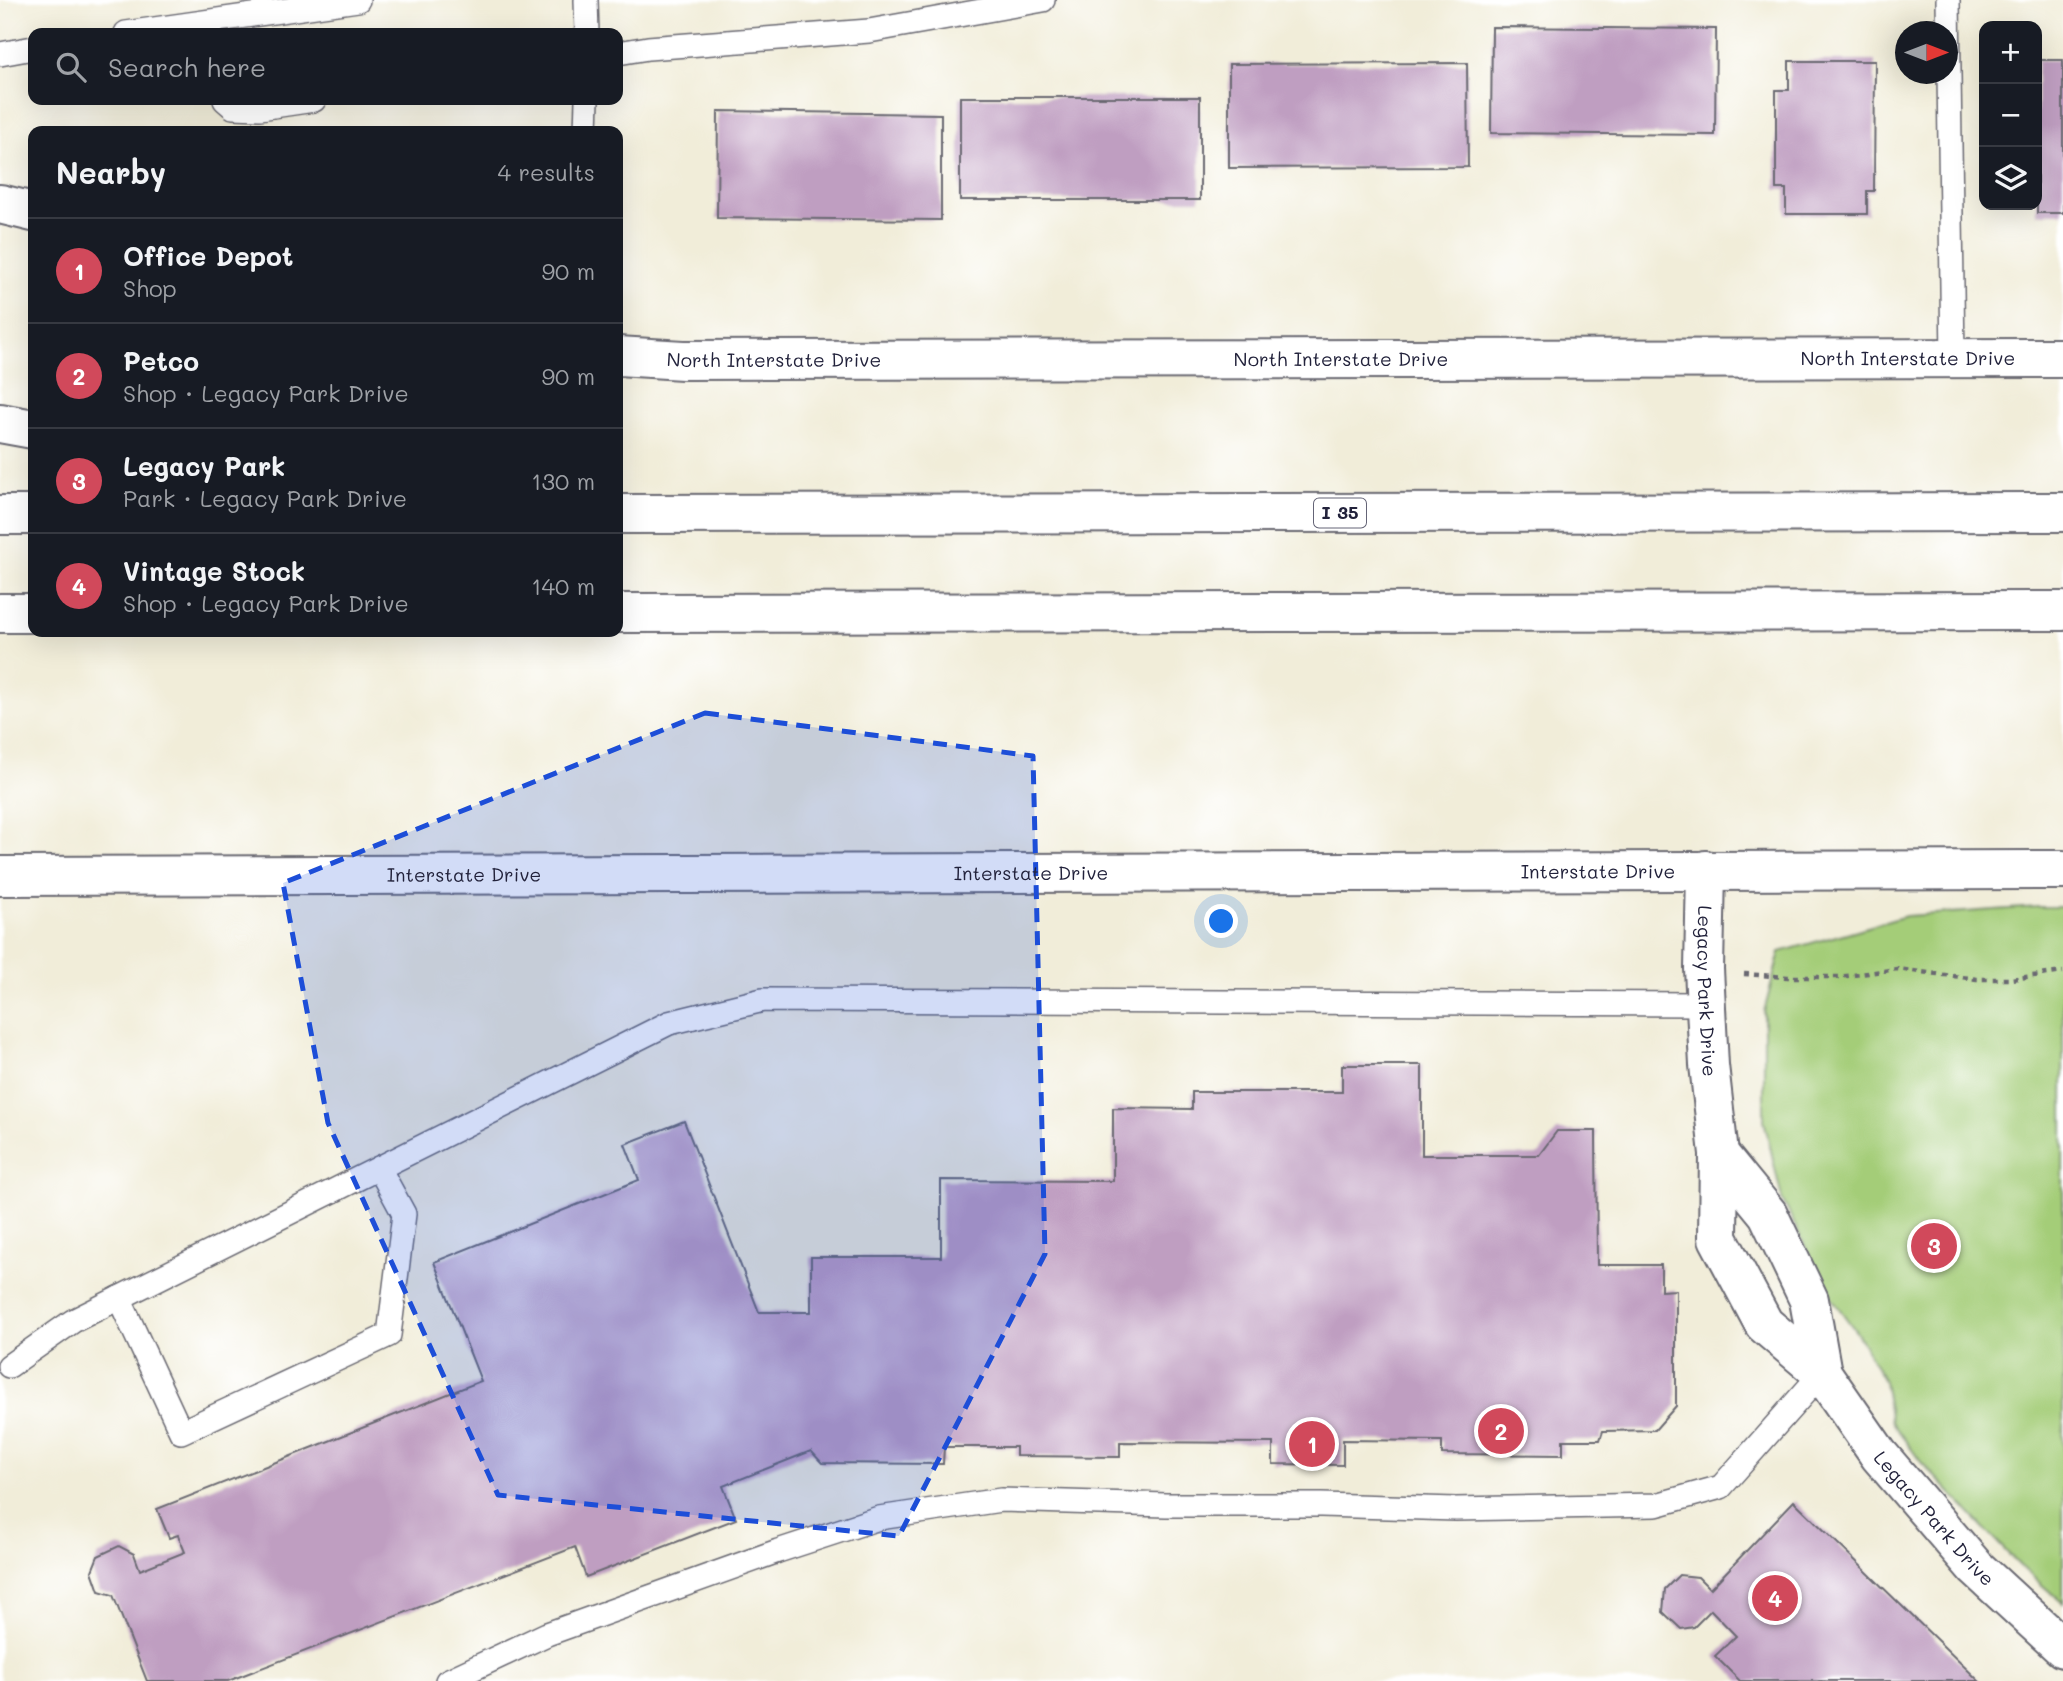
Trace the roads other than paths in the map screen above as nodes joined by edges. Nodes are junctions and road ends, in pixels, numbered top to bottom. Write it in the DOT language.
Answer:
graph roads {
  1 [pos="358,0"];
  2 [pos="586,0"];
  3 [pos="1043,0"];
  4 [pos="1948,0"];
  5 [pos="1001,4"];
  6 [pos="187,28"];
  7 [pos="587,28"];
  8 [pos="28,49"];
  9 [pos="623,52"];
  10 [pos="0,54"];
  11 [pos="231,105"];
  12 [pos="280,105"];
  13 [pos="587,105"];
  14 [pos="586,126"];
  15 [pos="0,204"];
  16 [pos="28,211"];
  17 [pos="623,356"];
  18 [pos="2063,358"];
  19 [pos="1953,359"];
  20 [pos="0,423"];
  21 [pos="28,428"];
  22 [pos="2063,512"];
  23 [pos="623,514"];
  24 [pos="0,515"];
  25 [pos="28,515"];
  26 [pos="2063,611"];
  27 [pos="0,613"];
  28 [pos="28,613"];
  29 [pos="623,613"];
  30 [pos="1706,870"];
  31 [pos="2063,870"];
  32 [pos="0,877"];
  33 [pos="1705,986"];
  34 [pos="1719,1154"];
  35 [pos="379,1168"];
  36 [pos="119,1298"];
  37 [pos="9,1366"];
  38 [pos="1822,1373"];
  39 [pos="2063,1648"];
  40 [pos="447,1681"];
  1 -- 6 [label="lane"];
  2 -- 7 [label="lane"];
  3 -- 5 [label="lane"];
  4 -- 19 [label="lane"];
  5 -- 9 [label="lane"];
  8 -- 10 [label="lane"];
  11 -- 12 [label="lane"];
  13 -- 14 [label="lane"];
  15 -- 16 [label="main road"];
  17 -- 19 [label="main road, North Interstate Drive"];
  18 -- 19 [label="main road, North Interstate Drive"];
  20 -- 21 [label="main road"];
  22 -- 23 [label="main road, I 35"];
  24 -- 25 [label="main road"];
  26 -- 29 [label="main road"];
  27 -- 28 [label="main road"];
  30 -- 31 [label="main road, Interstate Drive"];
  30 -- 32 [label="main road, Interstate Drive"];
  30 -- 33 [label="main road, Legacy Park Drive"];
  33 -- 34 [label="main road, Legacy Park Drive"];
  33 -- 35 [label="lane"];
  34 -- 38 [label="main road, Legacy Park Drive"];
  34 -- 38 [label="main road, Legacy Park Drive"];
  35 -- 36 [label="lane"];
  35 -- 36 [label="lane"];
  36 -- 37 [label="lane"];
  38 -- 39 [label="main road, Legacy Park Drive"];
  38 -- 40 [label="lane"];
}
